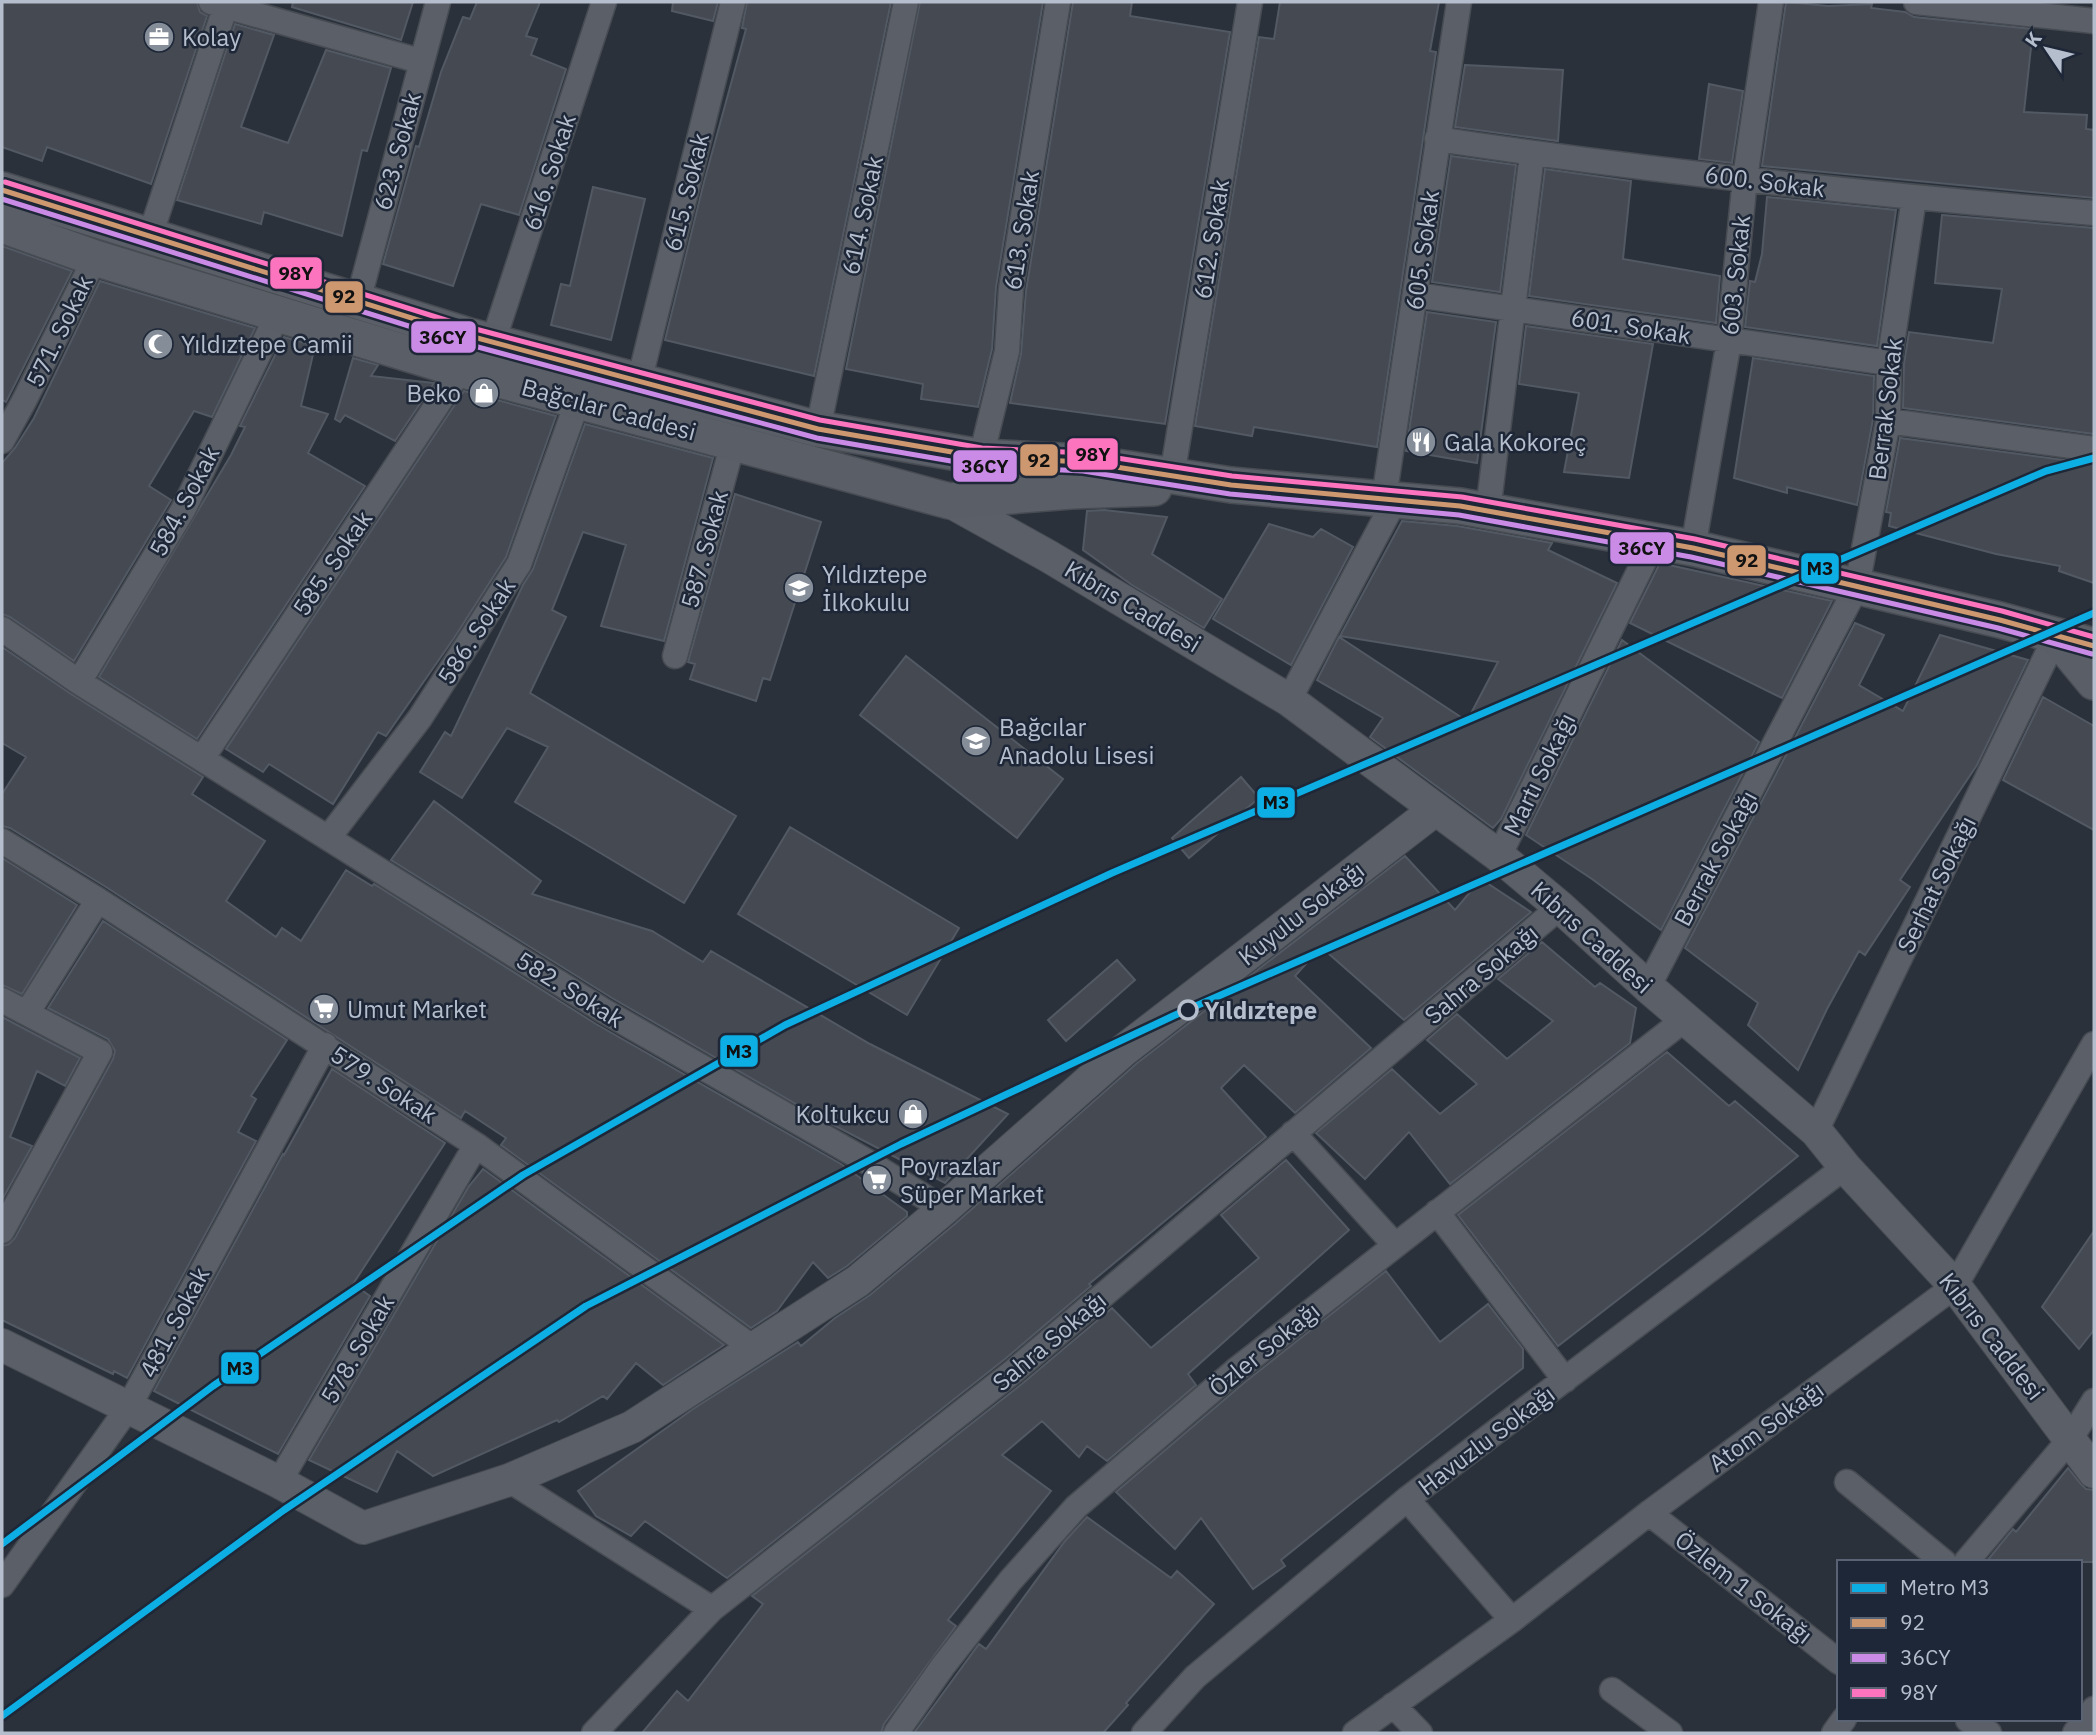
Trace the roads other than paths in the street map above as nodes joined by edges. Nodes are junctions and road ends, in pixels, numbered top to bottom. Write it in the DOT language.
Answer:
graph roads {
  1 [pos="438,2"];
  2 [pos="604,2"];
  3 [pos="733,2"];
  4 [pos="906,2"];
  5 [pos="1058,2"];
  6 [pos="1250,2"];
  7 [pos="1459,2"];
  8 [pos="1771,2"];
  9 [pos="1916,2"];
  10 [pos="218,3"];
  11 [pos="2094,21"];
  12 [pos="420,61"];
  13 [pos="1437,139"];
  14 [pos="1532,153"];
  15 [pos="1745,178"];
  16 [pos="2,190"];
  17 [pos="1914,198"];
  18 [pos="2094,213"];
  19 [pos="2,225"];
  20 [pos="150,236"];
  21 [pos="94,258"];
  22 [pos="1416,295"];
  23 [pos="358,301"];
  24 [pos="1514,308"];
  25 [pos="278,314"];
  26 [pos="1728,341"];
  27 [pos="494,342"];
  28 [pos="1889,363"];
  29 [pos="461,369"];
  30 [pos="639,382"];
  31 [pos="578,400"];
  32 [pos="1888,421"];
  33 [pos="818,429"];
  34 [pos="4,435"];
  35 [pos="733,443"];
  36 [pos="2094,449"];
  37 [pos="981,457"];
  38 [pos="1172,476"];
  39 [pos="1231,485"];
  40 [pos="1389,499"];
  41 [pos="949,501"];
  42 [pos="1488,511"];
  43 [pos="1654,541"];
  44 [pos="1692,548"];
  45 [pos="1857,586"];
  46 [pos="1841,617"];
  47 [pos="2,629"];
  48 [pos="2056,636"];
  49 [pos="2094,646"];
  50 [pos="676,656"];
  51 [pos="79,682"];
  52 [pos="2094,682"];
  53 [pos="1289,700"];
  54 [pos="203,757"];
  55 [pos="1436,809"];
  56 [pos="329,837"];
  57 [pos="2,841"];
  58 [pos="1499,856"];
  59 [pos="98,900"];
  60 [pos="1560,907"];
  61 [pos="1648,987"];
  62 [pos="2,1000"];
  63 [pos="27,1013"];
  64 [pos="1685,1019"];
  65 [pos="2094,1044"];
  66 [pos="324,1045"];
  67 [pos="1816,1131"];
  68 [pos="1293,1133"];
  69 [pos="476,1145"];
  70 [pos="1844,1167"];
  71 [pos="944,1209"];
  72 [pos="1437,1212"];
  73 [pos="2,1231"];
  74 [pos="1395,1245"];
  75 [pos="1955,1286"];
  76 [pos="2,1345"];
  77 [pos="753,1348"];
  78 [pos="1565,1380"];
  79 [pos="2094,1401"];
  80 [pos="128,1408"];
  81 [pos="2071,1438"];
  82 [pos="2094,1472"];
  83 [pos="509,1480"];
  84 [pos="279,1482"];
  85 [pos="1847,1482"];
  86 [pos="1407,1499"];
  87 [pos="1649,1513"];
  88 [pos="1942,1560"];
  89 [pos="1968,1560"];
  90 [pos="2,1585"];
  91 [pos="712,1609"];
  92 [pos="1512,1620"];
  93 [pos="1837,1660"];
  94 [pos="1612,1690"];
  95 [pos="1393,1705"];
  96 [pos="2094,1709"];
  97 [pos="1970,1721"];
  98 [pos="594,1733"];
  99 [pos="896,1733"];
  100 [pos="1144,1733"];
  101 [pos="1354,1733"];
  102 [pos="1420,1733"];
  103 [pos="1670,1733"];
  104 [pos="1989,1733"];
  105 [pos="2075,1733"];
  1 -- 12 [label="street, 623. Sokak"];
  2 -- 27 [label="street, 616. Sokak"];
  3 -- 30 [label="street, 615. Sokak"];
  4 -- 33 [label="street, 614. Sokak"];
  5 -- 37 [label="street, 613. Sokak"];
  6 -- 38 [label="street, 612. Sokak"];
  7 -- 13 [label="street, 605. Sokak"];
  8 -- 15 [label="street, 603. Sokak"];
  9 -- 11 [label="street"];
  10 -- 12 [label="street"];
  10 -- 20 [label="street"];
  12 -- 23 [label="street, 623. Sokak"];
  13 -- 14 [label="street, 600. Sokak"];
  13 -- 22 [label="street, 605. Sokak"];
  14 -- 15 [label="street, 600. Sokak"];
  14 -- 24 [label="street"];
  15 -- 17 [label="street, 600. Sokak"];
  15 -- 26 [label="street, 603. Sokak"];
  16 -- 20 [label="main road, Bağcılar Caddesi"];
  17 -- 18 [label="street, 600. Sokak"];
  17 -- 28 [label="street, Berrak Sokak"];
  19 -- 21 [label="main road, Bağcılar Caddesi"];
  20 -- 23 [label="main road, Bağcılar Caddesi"];
  21 -- 25 [label="main road, Bağcılar Caddesi"];
  21 -- 34 [label="street, 571. Sokak"];
  22 -- 24 [label="street, 601. Sokak"];
  22 -- 40 [label="street, 605. Sokak"];
  23 -- 27 [label="main road, Bağcılar Caddesi"];
  24 -- 26 [label="street, 601. Sokak"];
  24 -- 42 [label="street"];
  25 -- 29 [label="main road, Bağcılar Caddesi"];
  25 -- 51 [label="street, 584. Sokak"];
  26 -- 28 [label="street, 601. Sokak"];
  26 -- 44 [label="street, 603. Sokak"];
  27 -- 30 [label="main road, Bağcılar Caddesi"];
  28 -- 32 [label="street, Berrak Sokak"];
  29 -- 31 [label="main road, Bağcılar Caddesi"];
  29 -- 54 [label="street, 585. Sokak"];
  30 -- 33 [label="main road, Bağcılar Caddesi"];
  31 -- 35 [label="main road, Bağcılar Caddesi"];
  31 -- 56 [label="street, 586. Sokak"];
  32 -- 36 [label="street"];
  32 -- 45 [label="street, Berrak Sokak"];
  33 -- 37 [label="main road, Bağcılar Caddesi"];
  35 -- 41 [label="main road, Bağcılar Caddesi"];
  35 -- 50 [label="street, 587. Sokak"];
  37 -- 38 [label="main road, Bağcılar Caddesi"];
  38 -- 39 [label="main road, Bağcılar Caddesi"];
  39 -- 40 [label="main road, Bağcılar Caddesi"];
  39 -- 41 [label="main road, Bağcılar Caddesi"];
  40 -- 42 [label="main road, Bağcılar Caddesi"];
  40 -- 53 [label="street, 605. Sokak"];
  41 -- 53 [label="street, Kıbrıs Caddesi"];
  42 -- 43 [label="main road, Bağcılar Caddesi"];
  43 -- 44 [label="main road, Bağcılar Caddesi"];
  43 -- 58 [label="street, Martı Sokağı"];
  44 -- 45 [label="main road, Bağcılar Caddesi"];
  45 -- 46 [label="street, Berrak Sokak"];
  45 -- 48 [label="main road, Bağcılar Caddesi"];
  46 -- 61 [label="street, Berrak Sokağı"];
  47 -- 51 [label="street, 582. Sokak"];
  48 -- 49 [label="main road, Bağcılar Caddesi"];
  48 -- 52 [label="main road"];
  48 -- 67 [label="street, Serhat Sokağı"];
  51 -- 54 [label="street, 582. Sokak"];
  53 -- 55 [label="street, Kıbrıs Caddesi"];
  54 -- 56 [label="street, 582. Sokak"];
  55 -- 58 [label="street, Kıbrıs Caddesi"];
  55 -- 71 [label="street, Kuyulu Sokağı"];
  56 -- 71 [label="street, 582. Sokak"];
  57 -- 59 [label="street, 579. Sokak"];
  58 -- 60 [label="street, Kıbrıs Caddesi"];
  59 -- 63 [label="street"];
  59 -- 66 [label="street, 579. Sokak"];
  60 -- 61 [label="street, Kıbrıs Caddesi"];
  60 -- 68 [label="street, Sahra Sokağı"];
  61 -- 64 [label="street, Kıbrıs Caddesi"];
  62 -- 63 [label="street"];
  63 -- 73 [label="street"];
  64 -- 67 [label="street, Kıbrıs Caddesi"];
  64 -- 72 [label="street, Özler Sokağı"];
  65 -- 75 [label="street, Atom Sokağı"];
  66 -- 69 [label="street, 579. Sokak"];
  66 -- 80 [label="street, 481. Sokak"];
  67 -- 70 [label="street, Kıbrıs Caddesi"];
  68 -- 74 [label="street"];
  68 -- 91 [label="street, Sahra Sokağı"];
  69 -- 77 [label="street, 579. Sokak"];
  69 -- 84 [label="street, 578. Sokak"];
  70 -- 75 [label="street, Kıbrıs Caddesi"];
  70 -- 78 [label="street, Havuzlu Sokağı"];
  71 -- 77 [label="street, Kuyulu Sokağı"];
  72 -- 74 [label="street, Özler Sokağı"];
  72 -- 78 [label="street"];
  74 -- 99 [label="street, Özler Sokağı"];
  75 -- 81 [label="street, Kıbrıs Caddesi"];
  75 -- 87 [label="street, Atom Sokağı"];
  76 -- 80 [label="street, Kuyulu Sokağı"];
  77 -- 83 [label="street, Kuyulu Sokağı"];
  78 -- 86 [label="street, Havuzlu Sokağı"];
  79 -- 81 [label="street"];
  80 -- 84 [label="street, Kuyulu Sokağı"];
  80 -- 90 [label="street, 481. Sokak"];
  81 -- 82 [label="street, Kıbrıs Caddesi"];
  81 -- 89 [label="street"];
  83 -- 84 [label="street, Kuyulu Sokağı"];
  83 -- 91 [label="street"];
  85 -- 88 [label="street"];
  86 -- 92 [label="street"];
  86 -- 100 [label="street, Havuzlu Sokağı"];
  87 -- 92 [label="street, Atom Sokağı"];
  87 -- 93 [label="street, Özlem 1 Sokağı"];
  91 -- 98 [label="street, Sahra Sokağı"];
  92 -- 95 [label="street, Atom Sokağı"];
  94 -- 103 [label="street"];
  95 -- 101 [label="street, Atom Sokağı"];
  95 -- 102 [label="street"];
  96 -- 105 [label="street"];
  97 -- 104 [label="street"];
}
